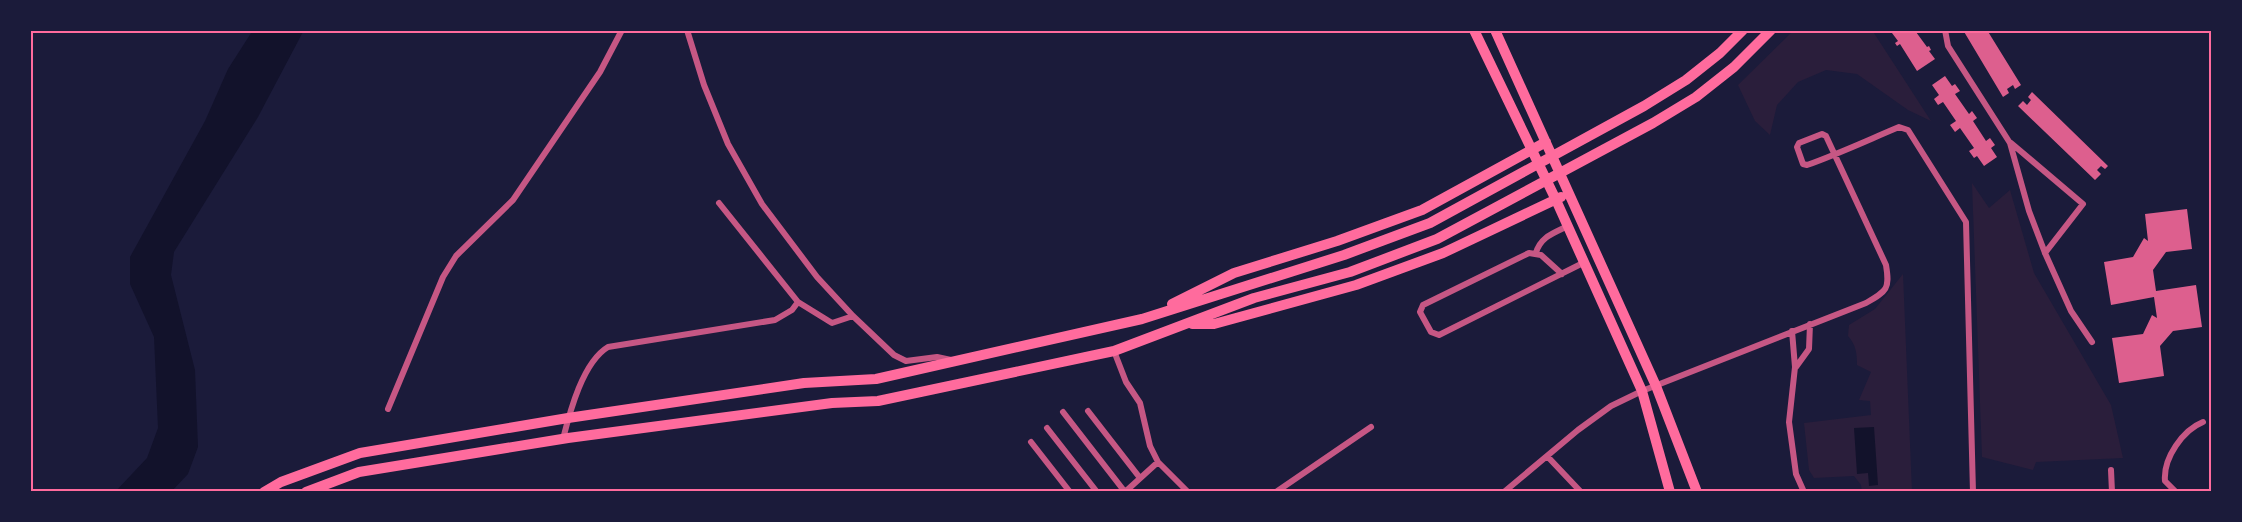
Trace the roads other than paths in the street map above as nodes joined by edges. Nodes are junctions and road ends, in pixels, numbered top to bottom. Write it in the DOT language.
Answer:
graph roads {
  1 [pos="622,30"];
  2 [pos="687,30"];
  3 [pos="1474,30"];
  4 [pos="1495,30"];
  5 [pos="1743,30"];
  6 [pos="1771,30"];
  7 [pos="1945,30"];
  8 [pos="1546,142"];
  9 [pos="2010,143"];
  10 [pos="1531,150"];
  11 [pos="1836,154"];
  12 [pos="1569,193"];
  13 [pos="1448,197"];
  14 [pos="1556,200"];
  15 [pos="719,203"];
  16 [pos="1568,226"];
  17 [pos="1469,240"];
  18 [pos="2045,253"];
  19 [pos="1536,254"];
  20 [pos="1583,263"];
  21 [pos="1562,274"];
  22 [pos="798,302"];
  23 [pos="853,316"];
  24 [pos="1142,319"];
  25 [pos="1185,324"];
  26 [pos="1810,324"];
  27 [pos="1792,331"];
  28 [pos="2092,342"];
  29 [pos="1114,351"];
  30 [pos="958,362"];
  31 [pos="1795,367"];
  32 [pos="1656,386"];
  33 [pos="1642,391"];
  34 [pos="388,409"];
  35 [pos="1088,411"];
  36 [pos="1063,412"];
  37 [pos="568,418"];
  38 [pos="2203,422"];
  39 [pos="1371,427"];
  40 [pos="1047,428"];
  41 [pos="562,439"];
  42 [pos="1031,442"];
  43 [pos="1547,456"];
  44 [pos="1158,462"];
  45 [pos="2111,470"];
  46 [pos="1140,478"];
  47 [pos="264,492"];
  48 [pos="306,492"];
  49 [pos="1070,492"];
  50 [pos="1097,492"];
  51 [pos="1125,492"];
  52 [pos="1188,492"];
  53 [pos="1276,492"];
  54 [pos="1504,492"];
  55 [pos="1581,492"];
  56 [pos="1670,492"];
  57 [pos="1697,492"];
  58 [pos="1804,492"];
  59 [pos="1973,492"];
  60 [pos="2112,492"];
  61 [pos="2176,492"];
  1 -- 34 [label="street"];
  2 -- 23 [label="street"];
  3 -- 10 [label="main road"];
  4 -- 8 [label="main road"];
  5 -- 24 [label="main road"];
  6 -- 25 [label="main road"];
  7 -- 9 [label="street"];
  8 -- 10 [label="main road"];
  8 -- 12 [label="main road"];
  9 -- 18 [label="street"];
  9 -- 18 [label="street"];
  10 -- 13 [label="main road"];
  10 -- 14 [label="main road"];
  11 -- 11 [label="street"];
  11 -- 26 [label="street"];
  11 -- 59 [label="street"];
  12 -- 14 [label="main road"];
  12 -- 32 [label="main road"];
  13 -- 17 [label="main road"];
  13 -- 24 [label="main road"];
  14 -- 16 [label="main road"];
  14 -- 17 [label="main road"];
  15 -- 22 [label="street"];
  16 -- 19 [label="street"];
  16 -- 20 [label="main road"];
  17 -- 25 [label="main road"];
  18 -- 28 [label="street"];
  19 -- 21 [label="street"];
  19 -- 21 [label="street"];
  20 -- 21 [label="street"];
  20 -- 33 [label="main road"];
  22 -- 23 [label="street"];
  22 -- 37 [label="street"];
  23 -- 30 [label="street"];
  24 -- 30 [label="main road"];
  25 -- 29 [label="main road"];
  26 -- 27 [label="street"];
  26 -- 31 [label="street"];
  27 -- 31 [label="street"];
  27 -- 32 [label="street"];
  29 -- 41 [label="main road"];
  29 -- 44 [label="street"];
  30 -- 37 [label="main road"];
  31 -- 58 [label="street"];
  32 -- 33 [label="street"];
  32 -- 57 [label="main road"];
  33 -- 43 [label="street"];
  33 -- 56 [label="main road"];
  35 -- 46 [label="street"];
  36 -- 51 [label="street"];
  37 -- 41 [label="street"];
  37 -- 47 [label="main road"];
  38 -- 61 [label="street"];
  39 -- 53 [label="street"];
  40 -- 50 [label="street"];
  41 -- 48 [label="main road"];
  42 -- 49 [label="street"];
  43 -- 54 [label="street"];
  43 -- 55 [label="street"];
  44 -- 46 [label="street"];
  44 -- 52 [label="street"];
  45 -- 60 [label="street"];
  46 -- 51 [label="street"];
}
